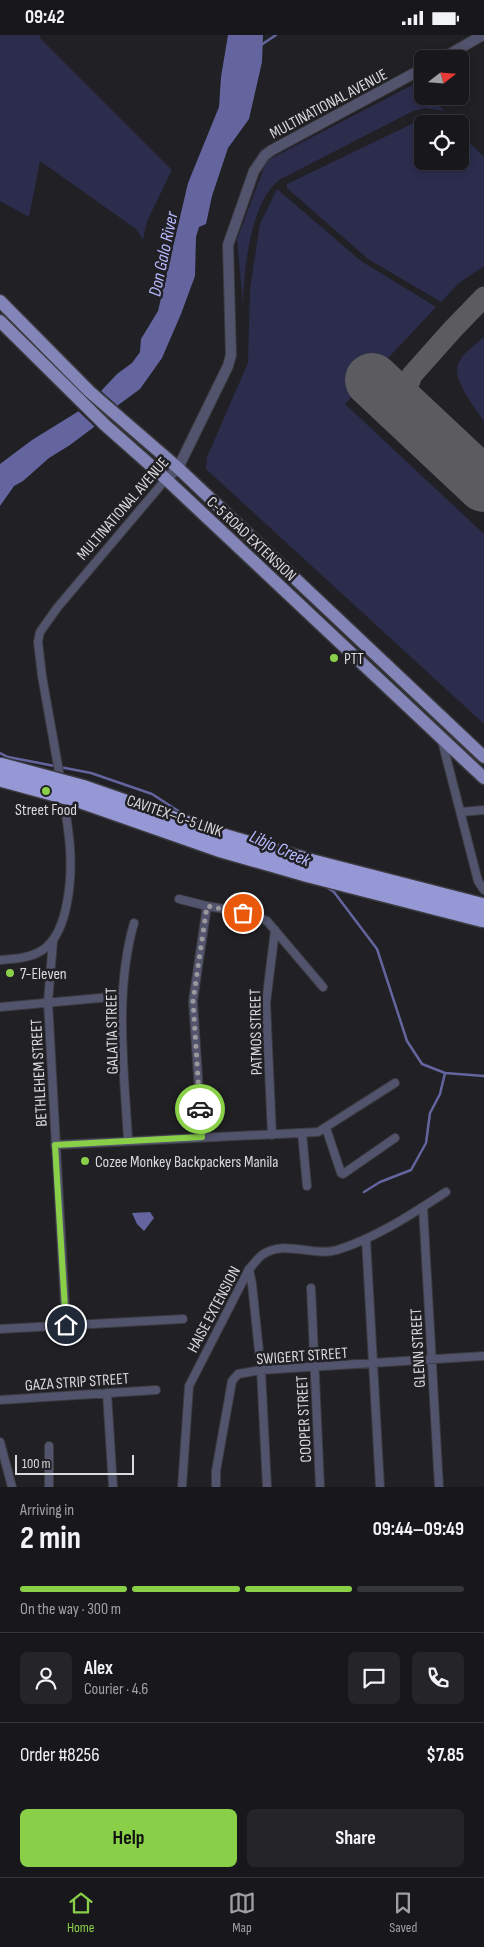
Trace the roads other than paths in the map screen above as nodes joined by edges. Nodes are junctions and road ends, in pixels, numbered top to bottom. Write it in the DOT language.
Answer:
graph roads {
  1 [pos="483,35"];
  2 [pos="457,50"];
  3 [pos="414,73"];
  4 [pos="0,301"];
  5 [pos="0,321"];
  6 [pos="178,468"];
  7 [pos="166,479"];
  8 [pos="441,737"];
  9 [pos="484,757"];
  10 [pos="0,765"];
  11 [pos="484,777"];
  12 [pos="0,779"];
  13 [pos="62,790"];
  14 [pos="484,810"];
  15 [pos="461,812"];
  16 [pos="484,890"];
  17 [pos="180,899"];
  18 [pos="207,906"];
  19 [pos="484,906"];
  20 [pos="484,920"];
  21 [pos="134,923"];
  22 [pos="275,930"];
  23 [pos="53,941"];
  24 [pos="0,960"];
  25 [pos="323,987"];
  26 [pos="122,996"];
  27 [pos="48,1002"];
  28 [pos="0,1007"];
  29 [pos="395,1083"];
  30 [pos="326,1128"];
  31 [pos="302,1133"];
  32 [pos="272,1135"];
  33 [pos="202,1137"];
  34 [pos="395,1138"];
  35 [pos="128,1140"];
  36 [pos="55,1145"];
  37 [pos="307,1186"];
  38 [pos="446,1192"];
  39 [pos="423,1207"];
  40 [pos="366,1239"];
  41 [pos="249,1269"];
  42 [pos="311,1289"];
  43 [pos="183,1319"];
  44 [pos="66,1325"];
  45 [pos="0,1329"];
  46 [pos="484,1356"];
  47 [pos="431,1361"];
  48 [pos="373,1364"];
  49 [pos="314,1367"];
  50 [pos="261,1370"];
  51 [pos="156,1389"];
  52 [pos="107,1393"];
  53 [pos="0,1399"];
  54 [pos="0,1442"];
  55 [pos="49,1446"];
  56 [pos="12,1487"];
  57 [pos="49,1487"];
  58 [pos="113,1487"];
  59 [pos="182,1487"];
  60 [pos="216,1487"];
  61 [pos="267,1487"];
  62 [pos="320,1487"];
  63 [pos="380,1487"];
  64 [pos="439,1487"];
  1 -- 2 [label="street"];
  3 -- 6 [label="street, MULTINATIONAL AVENUE"];
  4 -- 6 [label="main road, C-5 ROAD EXTENSION"];
  5 -- 7 [label="main road, C-5 ROAD EXTENSION"];
  6 -- 7 [label="street, MULTINATIONAL AVENUE"];
  6 -- 9 [label="main road, C-5 ROAD EXTENSION"];
  7 -- 8 [label="main road, C-5 ROAD EXTENSION"];
  7 -- 13 [label="street, MULTINATIONAL AVENUE"];
  8 -- 11 [label="main road, C-5 ROAD EXTENSION"];
  8 -- 15 [label="street"];
  10 -- 13 [label="street"];
  10 -- 19 [label="highway, CAVITEX–C-5 LINK, bridge"];
  12 -- 20 [label="highway, CAVITEX–C-5 LINK, bridge"];
  13 -- 23 [label="street, MULTINATIONAL AVENUE"];
  14 -- 15 [label="street"];
  15 -- 16 [label="street"];
  17 -- 18 [label="street"];
  18 -- 22 [label="street"];
  18 -- 33 [label="street"];
  21 -- 26 [label="street, GALATIA STREET"];
  22 -- 25 [label="street"];
  22 -- 32 [label="street, PATMOS STREET"];
  23 -- 24 [label="street"];
  23 -- 27 [label="street, BETHLEHEM STREET"];
  26 -- 27 [label="street"];
  26 -- 35 [label="street, GALATIA STREET"];
  27 -- 28 [label="street"];
  27 -- 36 [label="street, BETHLEHEM STREET"];
  29 -- 30 [label="street"];
  30 -- 31 [label="street"];
  30 -- 34 [label="street"];
  31 -- 32 [label="street"];
  31 -- 37 [label="street"];
  32 -- 33 [label="street"];
  33 -- 35 [label="street"];
  35 -- 36 [label="street"];
  36 -- 44 [label="street, BETHLEHEM STREET"];
  38 -- 39 [label="street, HAISE EXTENSION"];
  39 -- 40 [label="street, HAISE EXTENSION"];
  39 -- 47 [label="street, GLENN STREET"];
  40 -- 41 [label="street, HAISE EXTENSION"];
  40 -- 48 [label="street"];
  41 -- 50 [label="street"];
  41 -- 59 [label="street, HAISE EXTENSION"];
  42 -- 49 [label="street, COOPER STREET"];
  43 -- 44 [label="street"];
  44 -- 45 [label="street"];
  46 -- 47 [label="street, SWIGERT STREET"];
  47 -- 48 [label="street, SWIGERT STREET"];
  47 -- 64 [label="street, GLENN STREET"];
  48 -- 49 [label="street, SWIGERT STREET"];
  48 -- 63 [label="street"];
  49 -- 50 [label="street, SWIGERT STREET"];
  49 -- 62 [label="street, COOPER STREET"];
  50 -- 60 [label="street, SWIGERT STREET"];
  50 -- 61 [label="street"];
  51 -- 52 [label="street, GAZA STRIP STREET"];
  52 -- 53 [label="street, GAZA STRIP STREET"];
  52 -- 58 [label="street"];
  54 -- 56 [label="street"];
  55 -- 57 [label="street"];
}
